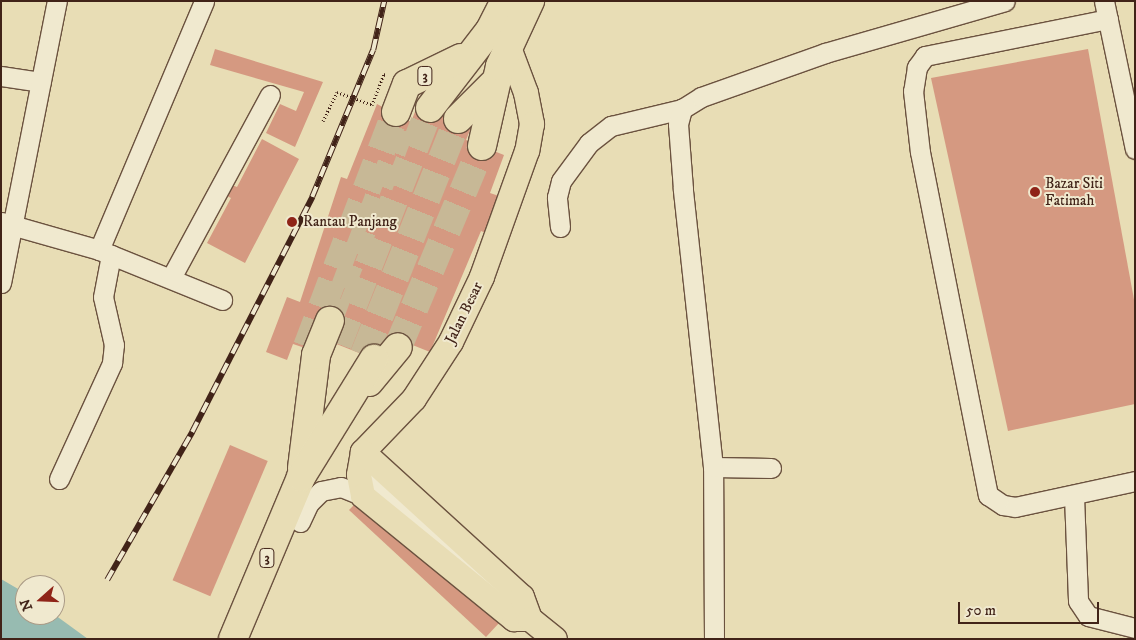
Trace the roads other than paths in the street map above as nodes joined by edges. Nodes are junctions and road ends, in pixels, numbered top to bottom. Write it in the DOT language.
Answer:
graph roads {
  1 [pos="57,1"];
  2 [pos="204,1"];
  3 [pos="505,1"];
  4 [pos="530,1"];
  5 [pos="1005,1"];
  6 [pos="1106,10"];
  7 [pos="490,53"];
  8 [pos="1,76"];
  9 [pos="41,82"];
  10 [pos="270,95"];
  11 [pos="430,108"];
  12 [pos="682,109"];
  13 [pos="391,112"];
  14 [pos="1135,149"];
  15 [pos="8,223"];
  16 [pos="560,227"];
  17 [pos="105,252"];
  18 [pos="171,278"];
  19 [pos="1,283"];
  20 [pos="222,300"];
  21 [pos="334,332"];
  22 [pos="306,348"];
  23 [pos="379,353"];
  24 [pos="308,431"];
  25 [pos="363,452"];
  26 [pos="713,467"];
  27 [pos="771,468"];
  28 [pos="301,477"];
  29 [pos="59,479"];
  30 [pos="1135,481"];
  31 [pos="363,496"];
  32 [pos="1074,496"];
  33 [pos="300,522"];
  34 [pos="530,619"];
  35 [pos="1135,628"];
  36 [pos="233,639"];
  37 [pos="555,639"];
  38 [pos="714,639"];
  1 -- 9 [label="street"];
  2 -- 17 [label="street"];
  3 -- 7 [label="highway, 3"];
  4 -- 7 [label="highway, 3"];
  5 -- 12 [label="street"];
  6 -- 14 [label="street"];
  6 -- 32 [label="street"];
  7 -- 7 [label="highway, 3"];
  7 -- 11 [label="highway, 3"];
  7 -- 13 [label="highway, 3"];
  7 -- 25 [label="main road, Jalan Besar"];
  8 -- 9 [label="street"];
  9 -- 15 [label="street"];
  10 -- 18 [label="street"];
  12 -- 16 [label="street"];
  12 -- 26 [label="street"];
  15 -- 17 [label="street"];
  15 -- 19 [label="street"];
  17 -- 18 [label="street"];
  17 -- 29 [label="street"];
  18 -- 20 [label="street"];
  21 -- 24 [label="highway, 3"];
  22 -- 24 [label="highway, 3"];
  23 -- 28 [label="highway, 3"];
  24 -- 28 [label="highway, 3"];
  25 -- 31 [label="main road"];
  25 -- 34 [label="main road"];
  26 -- 27 [label="street"];
  26 -- 38 [label="street"];
  28 -- 36 [label="highway, 3"];
  30 -- 32 [label="street"];
  31 -- 33 [label="street"];
  31 -- 34 [label="main road"];
  32 -- 35 [label="street"];
  34 -- 37 [label="main road"];
}
